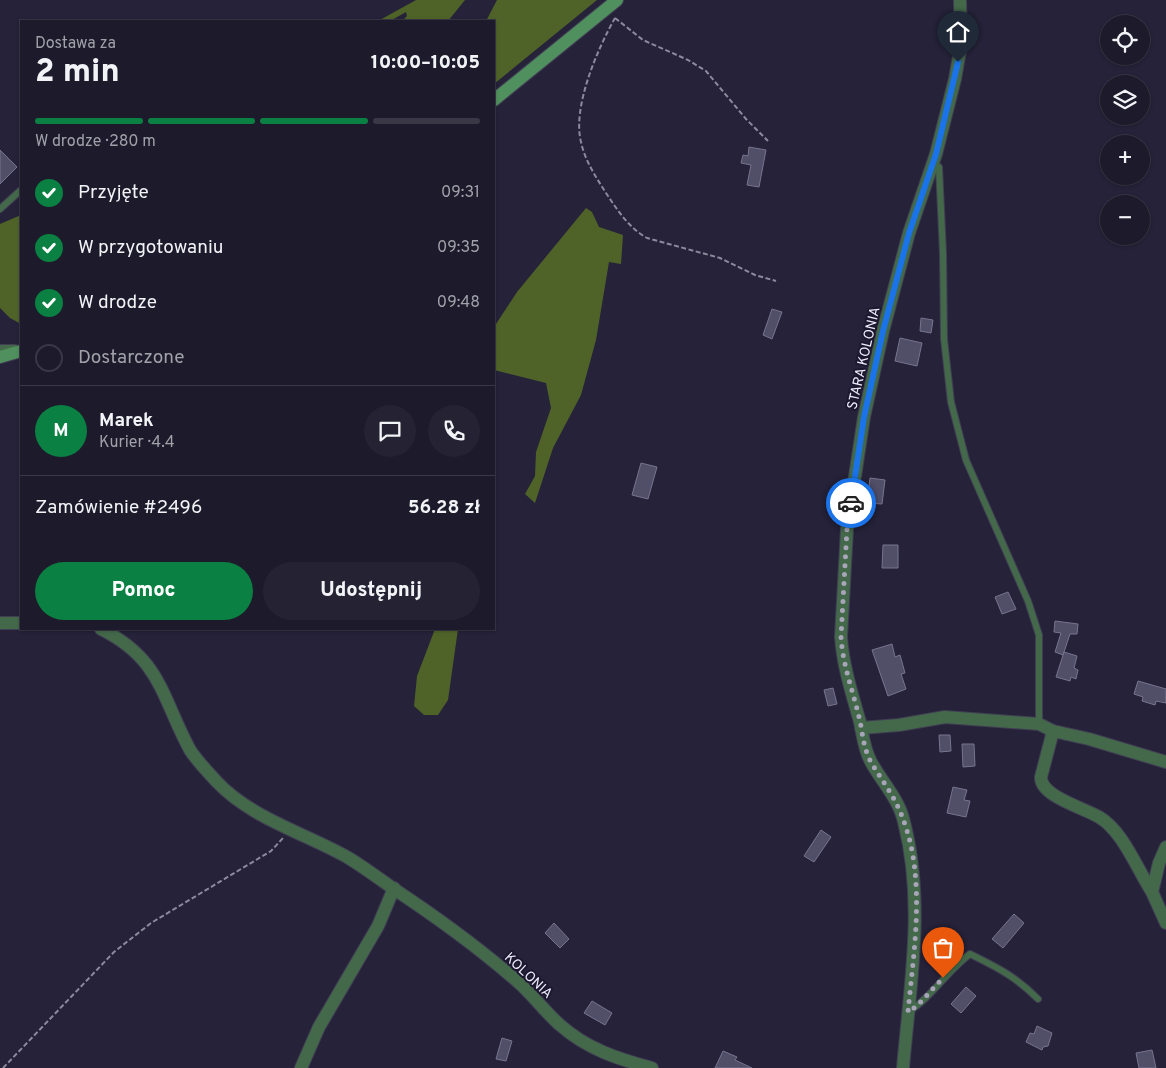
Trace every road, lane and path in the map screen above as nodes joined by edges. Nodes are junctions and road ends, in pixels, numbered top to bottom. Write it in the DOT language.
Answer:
graph roads {
  1 [pos="960,0"];
  2 [pos="613,9"];
  3 [pos="495,99"];
  4 [pos="768,141"];
  5 [pos="934,163"];
  6 [pos="20,191"];
  7 [pos="0,209"];
  8 [pos="776,281"];
  9 [pos="0,348"];
  10 [pos="20,350"];
  11 [pos="20,350"];
  12 [pos="0,357"];
  13 [pos="0,623"];
  14 [pos="20,623"];
  15 [pos="103,630"];
  16 [pos="1039,724"];
  17 [pos="861,728"];
  18 [pos="1053,731"];
  19 [pos="1166,762"];
  20 [pos="289,828"];
  21 [pos="1166,847"];
  22 [pos="394,888"];
  23 [pos="1152,892"];
  24 [pos="1166,922"];
  25 [pos="1038,999"];
  26 [pos="908,1012"];
  27 [pos="3,1068"];
  28 [pos="301,1068"];
  29 [pos="652,1068"];
  30 [pos="903,1068"];
  1 -- 5 [label="street, STARA KOLONIA"];
  2 -- 3 [label="main road"];
  2 -- 4 [label="path"];
  2 -- 8 [label="path"];
  5 -- 16 [label="lane"];
  5 -- 17 [label="street, STARA KOLONIA"];
  6 -- 7 [label="lane"];
  9 -- 10 [label="lane"];
  11 -- 12 [label="main road"];
  13 -- 14 [label="street"];
  15 -- 20 [label="street, KOLONIA"];
  16 -- 17 [label="street"];
  16 -- 18 [label="street"];
  17 -- 26 [label="street, STARA KOLONIA"];
  18 -- 19 [label="street"];
  18 -- 23 [label="street"];
  20 -- 22 [label="street, KOLONIA"];
  20 -- 27 [label="path"];
  21 -- 23 [label="street"];
  22 -- 28 [label="street"];
  22 -- 29 [label="street, KOLONIA"];
  23 -- 24 [label="street"];
  25 -- 26 [label="lane"];
  26 -- 30 [label="street, STARA KOLONIA"];
}
